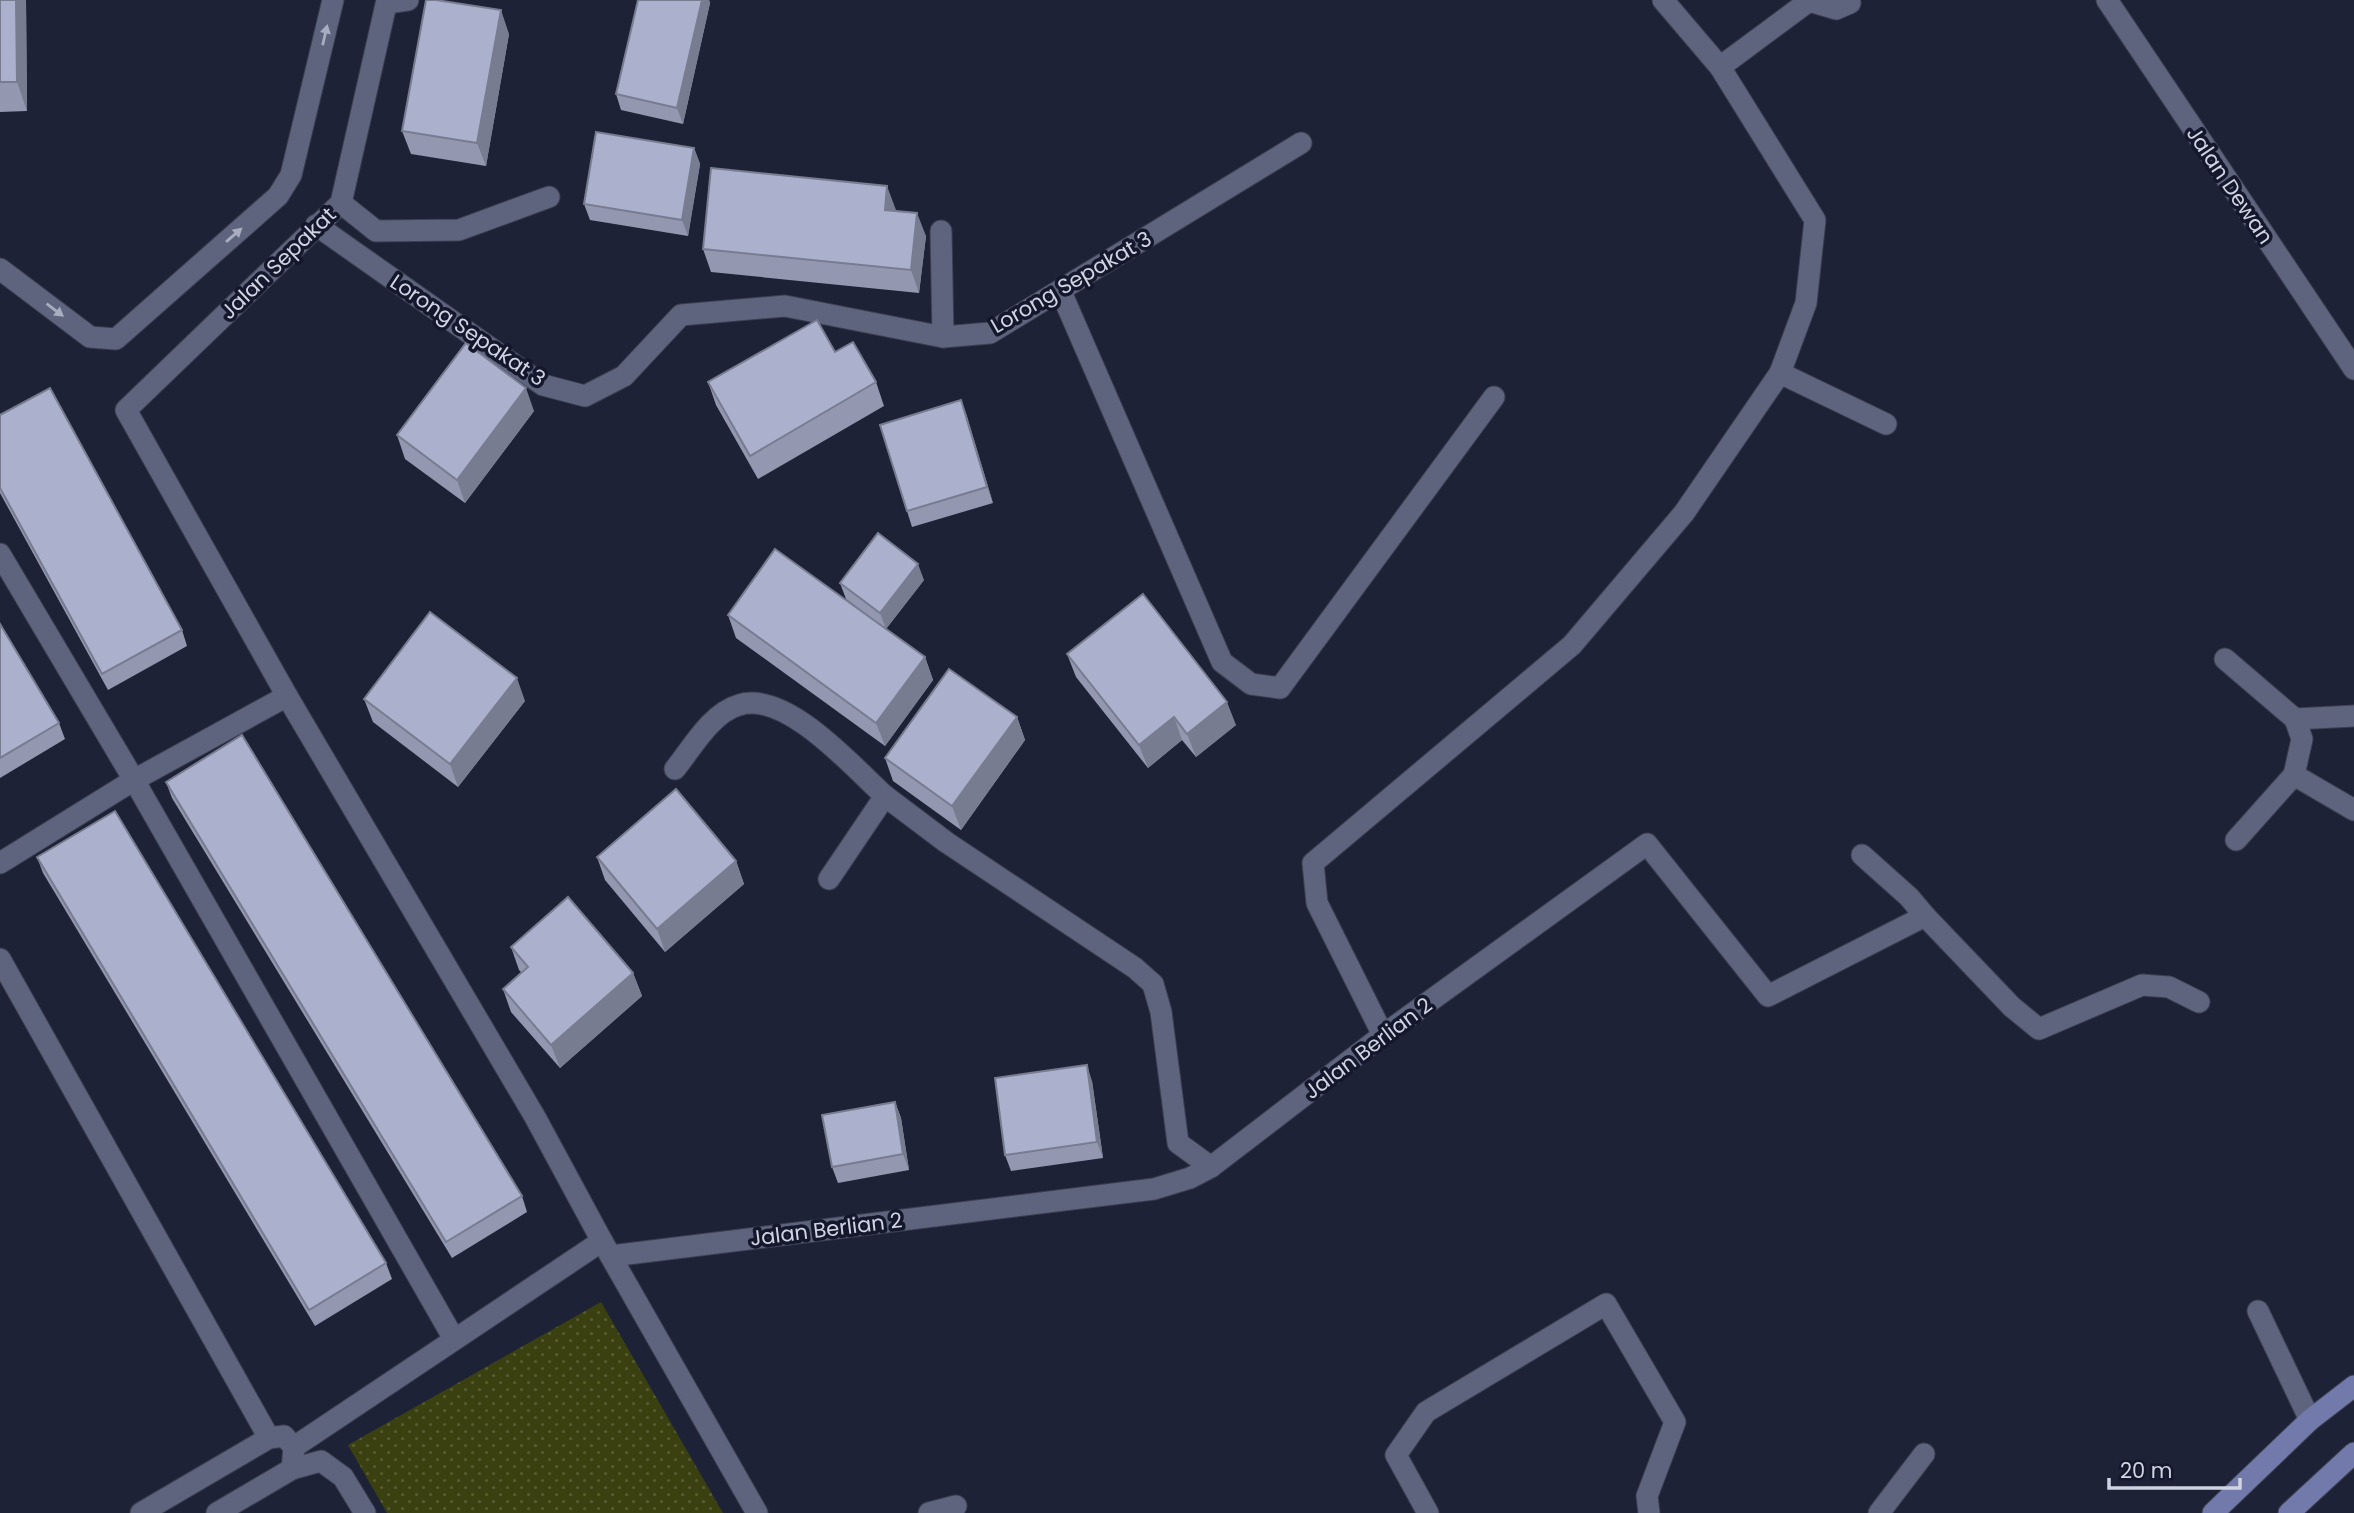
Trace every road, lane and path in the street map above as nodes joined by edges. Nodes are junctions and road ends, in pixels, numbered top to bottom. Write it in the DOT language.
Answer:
graph roads {
  1 [pos="333,0"];
  2 [pos="1663,0"];
  3 [pos="2107,0"];
  4 [pos="394,1"];
  5 [pos="1850,3"];
  6 [pos="1720,67"];
  7 [pos="1301,143"];
  8 [pos="549,197"];
  9 [pos="341,202"];
  10 [pos="316,225"];
  11 [pos="942,231"];
  12 [pos="0,269"];
  13 [pos="1061,292"];
  14 [pos="943,337"];
  15 [pos="2354,369"];
  16 [pos="1780,373"];
  17 [pos="1494,397"];
  18 [pos="1886,424"];
  19 [pos="0,554"];
  20 [pos="2225,659"];
  21 [pos="287,696"];
  22 [pos="2354,716"];
  23 [pos="2295,719"];
  24 [pos="675,769"];
  25 [pos="2294,775"];
  26 [pos="134,780"];
  27 [pos="885,796"];
  28 [pos="2354,810"];
  29 [pos="2236,840"];
  30 [pos="1862,855"];
  31 [pos="0,863"];
  32 [pos="829,879"];
  33 [pos="1925,916"];
  34 [pos="0,959"];
  35 [pos="2199,1002"];
  36 [pos="1383,1035"];
  37 [pos="1211,1167"];
  38 [pos="606,1249"];
  39 [pos="2258,1311"];
  40 [pos="454,1339"];
  41 [pos="2354,1386"];
  42 [pos="2310,1420"];
  43 [pos="285,1448"];
  44 [pos="2354,1453"];
  45 [pos="1924,1454"];
  46 [pos="957,1506"];
  47 [pos="141,1513"];
  48 [pos="217,1513"];
  49 [pos="365,1513"];
  50 [pos="757,1513"];
  51 [pos="929,1513"];
  52 [pos="1428,1513"];
  53 [pos="1649,1513"];
  54 [pos="1879,1513"];
  55 [pos="2213,1513"];
  56 [pos="2289,1513"];
  12 -- 1 [label="street, one-way"];
  2 -- 6 [label="street"];
  3 -- 15 [label="street, Jalan Dewan"];
  4 -- 9 [label="street, Jalan Sepakat"];
  5 -- 6 [label="street"];
  6 -- 16 [label="street"];
  7 -- 13 [label="street, Lorong Sepakat 3"];
  8 -- 9 [label="street"];
  9 -- 10 [label="street, Jalan Sepakat"];
  10 -- 14 [label="street, Lorong Sepakat 3"];
  10 -- 21 [label="street, Jalan Sepakat"];
  11 -- 14 [label="street"];
  13 -- 14 [label="street, Lorong Sepakat 3"];
  13 -- 17 [label="street"];
  16 -- 18 [label="street"];
  16 -- 36 [label="street"];
  19 -- 26 [label="street"];
  20 -- 23 [label="street"];
  21 -- 26 [label="street"];
  21 -- 38 [label="street"];
  22 -- 23 [label="street"];
  23 -- 25 [label="street"];
  24 -- 27 [label="street"];
  25 -- 28 [label="street"];
  25 -- 29 [label="street"];
  26 -- 31 [label="street"];
  26 -- 40 [label="street"];
  27 -- 32 [label="street"];
  27 -- 37 [label="street"];
  30 -- 33 [label="street"];
  33 -- 35 [label="street"];
  33 -- 36 [label="street, Jalan Berlian 2"];
  34 -- 43 [label="street"];
  36 -- 37 [label="street, Jalan Berlian 2"];
  37 -- 38 [label="street, Jalan Berlian 2"];
  38 -- 40 [label="street"];
  38 -- 50 [label="street"];
  39 -- 42 [label="street"];
  40 -- 43 [label="street"];
  41 -- 42 [label="main road"];
  42 -- 55 [label="main road"];
  43 -- 47 [label="street"];
  43 -- 48 [label="street"];
  43 -- 49 [label="street"];
  44 -- 56 [label="main road"];
  45 -- 54 [label="street"];
  46 -- 51 [label="street"];
  52 -- 53 [label="street"];
}
